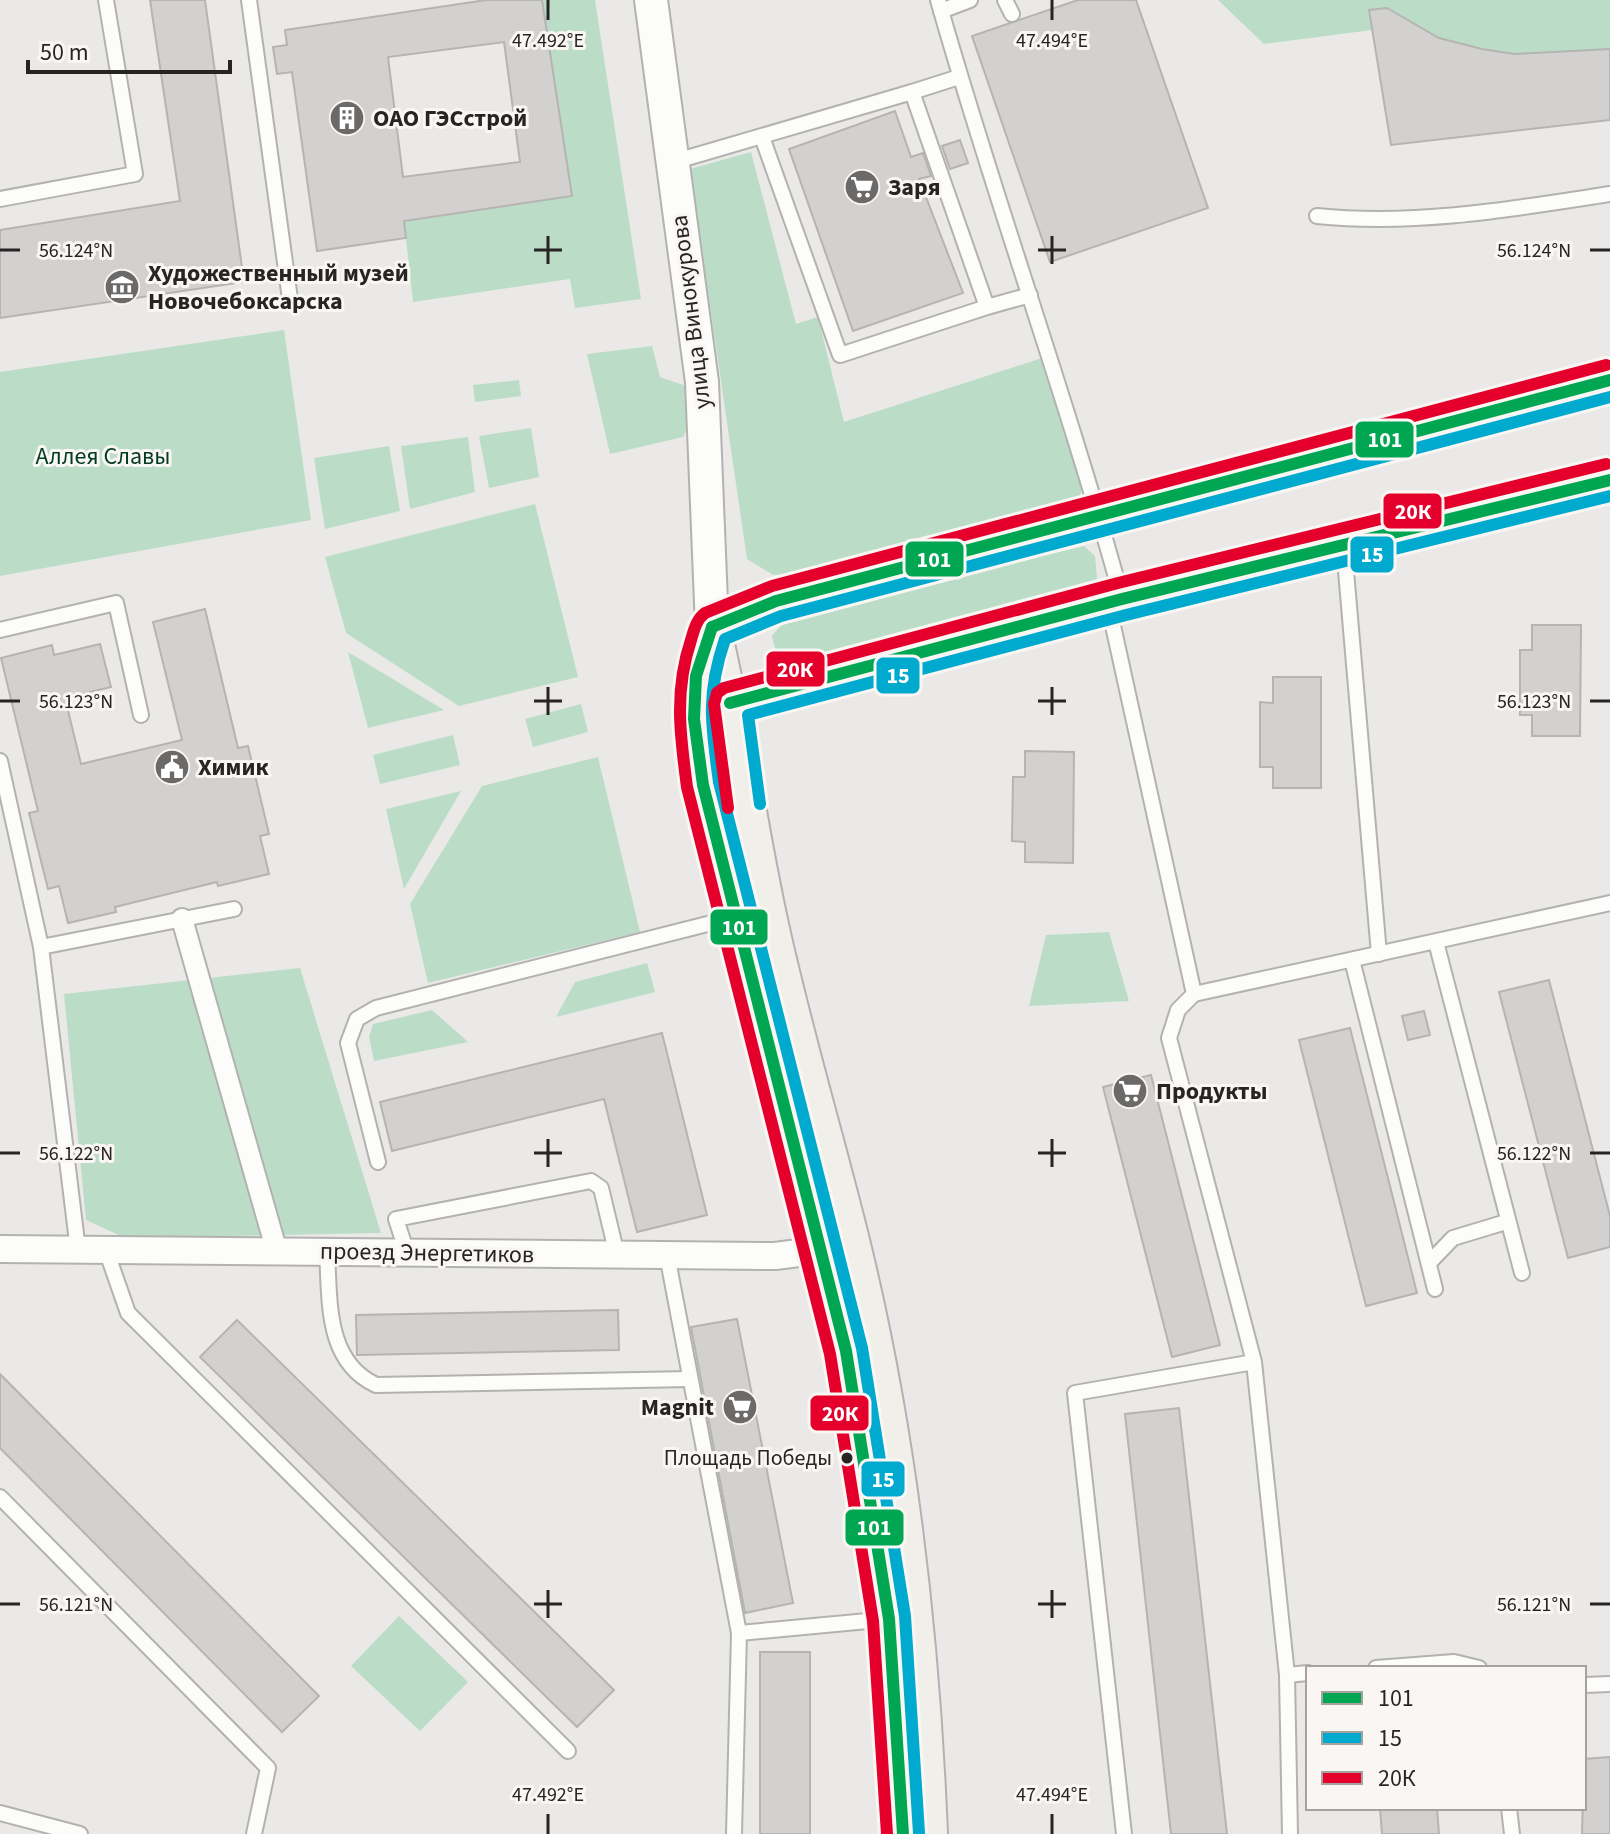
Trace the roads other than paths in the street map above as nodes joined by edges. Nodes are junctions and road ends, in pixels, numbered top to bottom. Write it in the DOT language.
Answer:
graph roads {
  1 [pos="106,0"];
  2 [pos="249,0"];
  3 [pos="651,0"];
  4 [pos="970,0"];
  5 [pos="1005,0"];
  6 [pos="940,5"];
  7 [pos="1012,14"];
  8 [pos="959,77"];
  9 [pos="912,92"];
  10 [pos="762,137"];
  11 [pos="673,162"];
  12 [pos="1610,194"];
  13 [pos="0,199"];
  14 [pos="1317,216"];
  15 [pos="1030,295"];
  16 [pos="290,299"];
  17 [pos="987,307"];
  18 [pos="1610,380"];
  19 [pos="1610,480"];
  20 [pos="1099,515"];
  21 [pos="1344,548"];
  22 [pos="1115,601"];
  23 [pos="712,627"];
  24 [pos="0,630"];
  25 [pos="730,703"];
  26 [pos="141,715"];
  27 [pos="0,761"];
  28 [pos="1610,903"];
  29 [pos="234,909"];
  30 [pos="736,917"];
  31 [pos="182,919"];
  32 [pos="1436,942"];
  33 [pos="41,947"];
  34 [pos="1379,954"];
  35 [pos="1352,960"];
  36 [pos="1194,994"];
  37 [pos="378,1162"];
  38 [pos="1506,1222"];
  39 [pos="837,1246"];
  40 [pos="0,1249"];
  41 [pos="78,1250"];
  42 [pos="106,1250"];
  43 [pos="277,1252"];
  44 [pos="327,1252"];
  45 [pos="407,1253"];
  46 [pos="617,1255"];
  47 [pos="667,1255"];
  48 [pos="1429,1263"];
  49 [pos="1522,1273"];
  50 [pos="1435,1289"];
  51 [pos="1254,1362"];
  52 [pos="690,1379"];
  53 [pos="0,1497"];
  54 [pos="902,1618"];
  55 [pos="739,1633"];
  56 [pos="1402,1666"];
  57 [pos="1471,1666"];
  58 [pos="1306,1673"];
  59 [pos="1287,1675"];
  60 [pos="1610,1684"];
  61 [pos="1586,1685"];
  62 [pos="568,1751"];
  63 [pos="1509,1810"];
  64 [pos="0,1813"];
  65 [pos="80,1834"];
  66 [pos="254,1834"];
  67 [pos="734,1834"];
  68 [pos="903,1834"];
  69 [pos="929,1834"];
  70 [pos="1124,1834"];
  71 [pos="1290,1834"];
  72 [pos="1512,1834"];
  1 -- 13 [label="lane"];
  2 -- 16 [label="lane"];
  3 -- 11 [label="street, улица Винокурова"];
  4 -- 6 [label="lane"];
  5 -- 7 [label="lane"];
  6 -- 8 [label="lane"];
  8 -- 9 [label="lane"];
  8 -- 15 [label="lane"];
  9 -- 10 [label="lane"];
  9 -- 17 [label="lane"];
  10 -- 11 [label="lane"];
  10 -- 17 [label="lane"];
  11 -- 23 [label="street, улица Винокурова"];
  12 -- 14 [label="lane"];
  15 -- 17 [label="lane"];
  15 -- 20 [label="lane"];
  18 -- 20 [label="main road"];
  19 -- 21 [label="main road"];
  20 -- 22 [label="lane"];
  20 -- 23 [label="main road"];
  21 -- 22 [label="main road"];
  21 -- 34 [label="lane"];
  22 -- 25 [label="main road"];
  22 -- 36 [label="lane"];
  23 -- 25 [label="main road, улица Винокурова"];
  23 -- 30 [label="main road, улица Винокурова"];
  24 -- 26 [label="lane"];
  25 -- 39 [label="main road, улица Винокурова"];
  27 -- 33 [label="lane"];
  28 -- 32 [label="lane"];
  29 -- 31 [label="lane"];
  30 -- 37 [label="lane"];
  30 -- 39 [label="main road, улица Винокурова"];
  31 -- 33 [label="lane"];
  31 -- 43 [label="street"];
  32 -- 34 [label="lane"];
  32 -- 38 [label="lane"];
  33 -- 41 [label="lane"];
  34 -- 35 [label="lane"];
  35 -- 36 [label="lane"];
  35 -- 48 [label="lane"];
  36 -- 51 [label="lane"];
  38 -- 48 [label="lane"];
  38 -- 49 [label="lane"];
  39 -- 47 [label="street, проезд Энергетиков"];
  39 -- 54 [label="main road, улица Винокурова"];
  40 -- 41 [label="street, проезд Энергетиков"];
  41 -- 42 [label="street, проезд Энергетиков"];
  42 -- 43 [label="street, проезд Энергетиков"];
  42 -- 62 [label="lane"];
  43 -- 44 [label="street, проезд Энергетиков"];
  44 -- 45 [label="street, проезд Энергетиков"];
  44 -- 52 [label="lane"];
  45 -- 46 [label="street, проезд Энергетиков"];
  45 -- 46 [label="lane"];
  46 -- 47 [label="street, проезд Энергетиков"];
  47 -- 52 [label="lane"];
  48 -- 50 [label="lane"];
  51 -- 59 [label="lane"];
  51 -- 70 [label="lane"];
  52 -- 55 [label="lane"];
  53 -- 66 [label="lane"];
  54 -- 55 [label="lane"];
  54 -- 68 [label="main road, улица Винокурова"];
  54 -- 69 [label="main road, улица Винокурова"];
  55 -- 67 [label="lane"];
  56 -- 57 [label="lane"];
  58 -- 59 [label="lane"];
  59 -- 71 [label="lane"];
  60 -- 61 [label="lane"];
  63 -- 72 [label="lane"];
  64 -- 65 [label="lane"];
}
